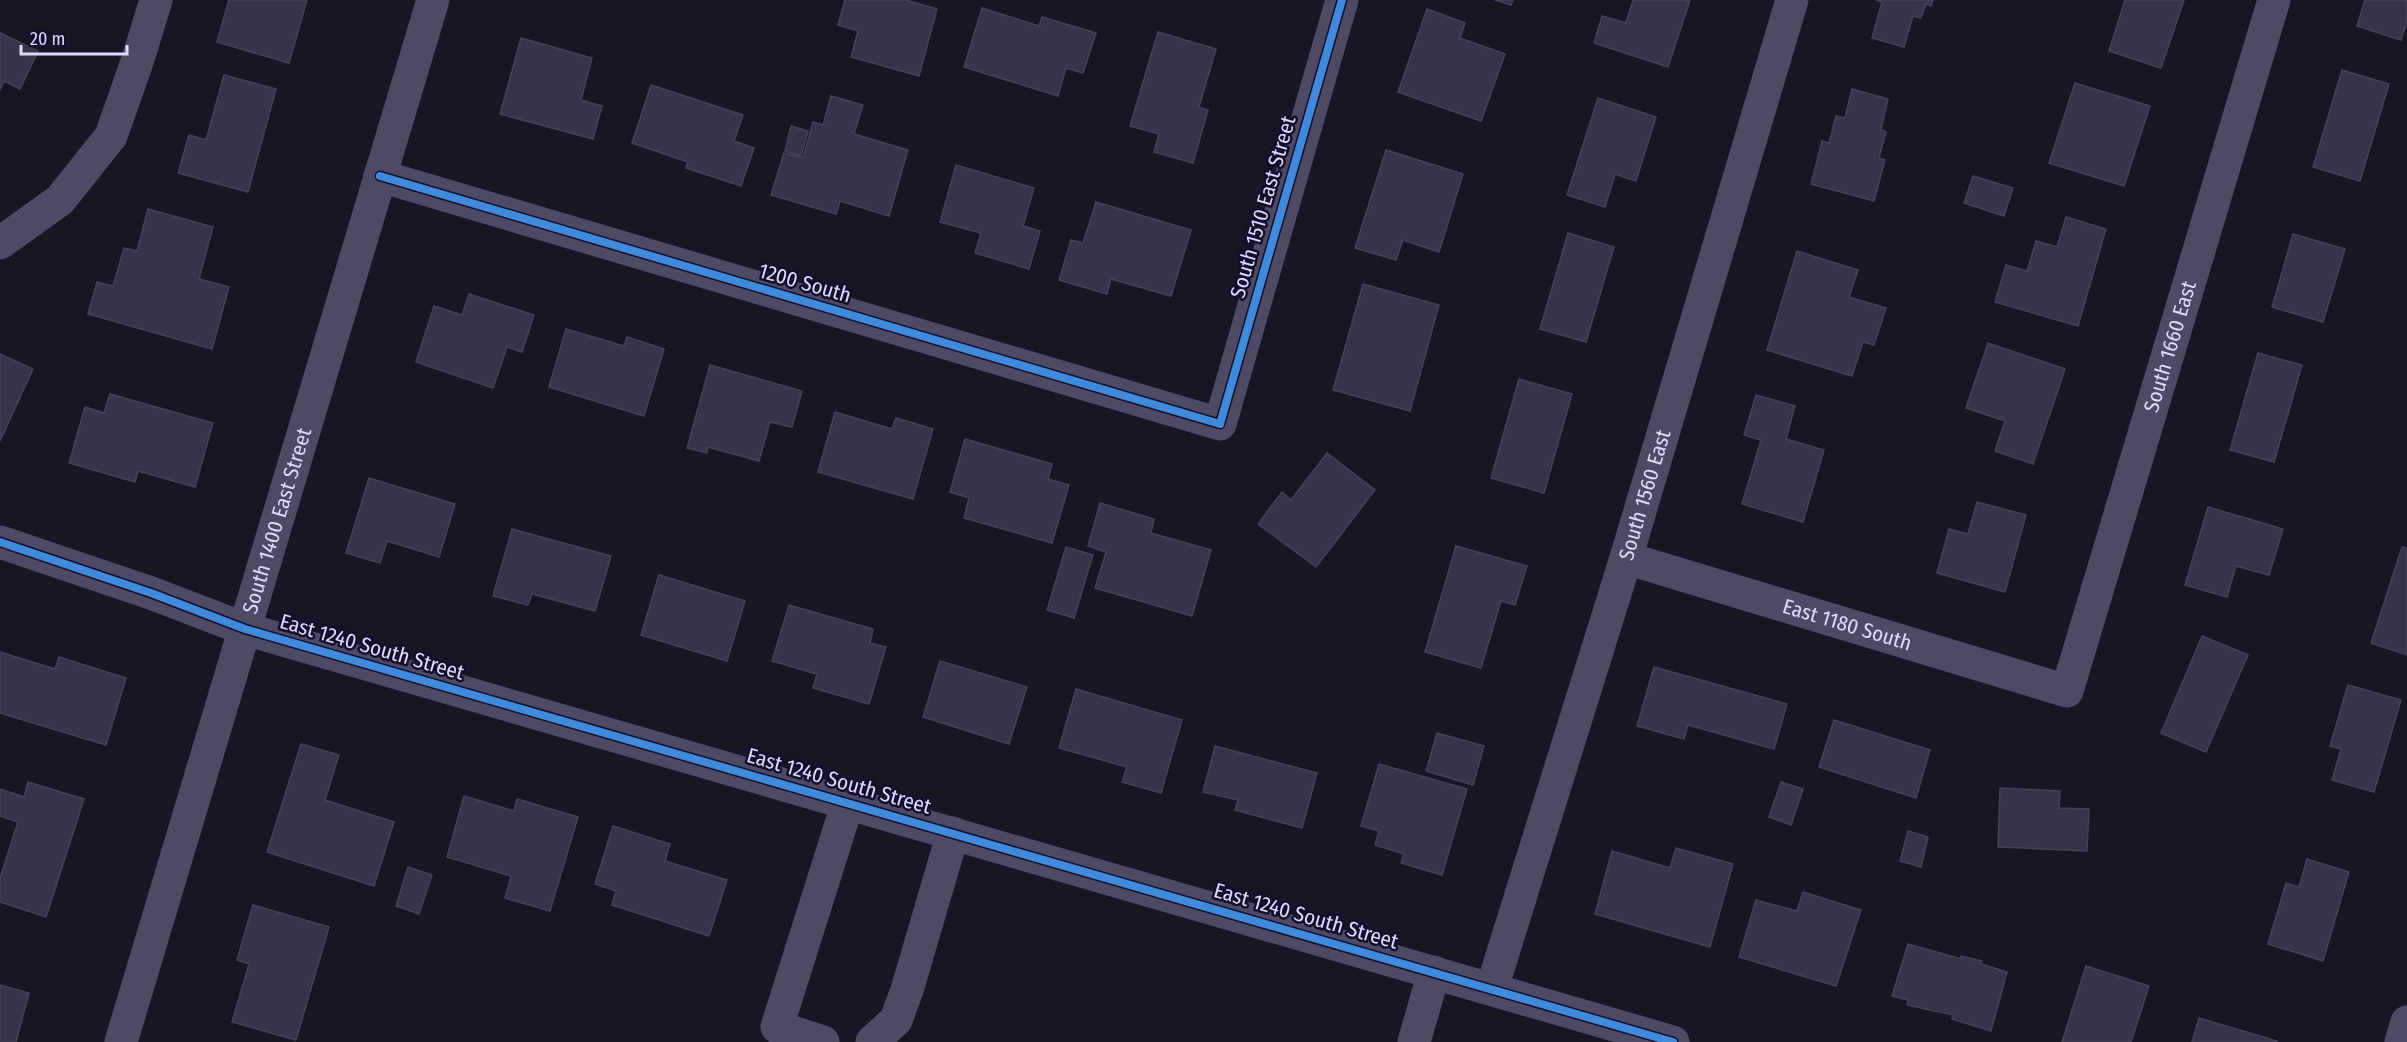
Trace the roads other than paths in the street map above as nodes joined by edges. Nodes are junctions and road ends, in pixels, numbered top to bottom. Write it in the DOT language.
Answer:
graph roads {
  1 [pos="156,0"];
  2 [pos="433,0"];
  3 [pos="1792,0"];
  4 [pos="2274,0"];
  5 [pos="1333,2"];
  6 [pos="380,176"];
  7 [pos="0,243"];
  8 [pos="1220,424"];
  9 [pos="0,542"];
  10 [pos="1626,558"];
  11 [pos="245,628"];
  12 [pos="2067,691"];
  13 [pos="848,802"];
  14 [pos="953,833"];
  15 [pos="1434,972"];
  16 [pos="1492,988"];
  17 [pos="2407,1022"];
  18 [pos="1581,1029"];
  19 [pos="772,1035"];
  20 [pos="121,1042"];
  21 [pos="823,1042"];
  22 [pos="872,1042"];
  23 [pos="1414,1042"];
  24 [pos="1673,1042"];
  25 [pos="2401,1042"];
  1 -- 7 [label="street"];
  2 -- 6 [label="street, South 1400 East Street"];
  3 -- 10 [label="street, South 1560 East"];
  4 -- 12 [label="street, South 1660 East"];
  5 -- 8 [label="street, South 1510 East Street"];
  6 -- 8 [label="street, 1200 South"];
  6 -- 11 [label="street, South 1400 East Street"];
  9 -- 11 [label="street, East 1240 South Street"];
  10 -- 12 [label="street, East 1180 South"];
  10 -- 16 [label="street, South 1560 East"];
  11 -- 13 [label="street, East 1240 South Street"];
  11 -- 20 [label="street, South 1400 East Street"];
  13 -- 14 [label="street, East 1240 South Street"];
  13 -- 19 [label="street"];
  14 -- 15 [label="street, East 1240 South Street"];
  14 -- 22 [label="street"];
  15 -- 16 [label="street, East 1240 South Street"];
  15 -- 23 [label="street"];
  16 -- 18 [label="street, East 1240 South Street"];
  17 -- 25 [label="street"];
  18 -- 24 [label="street, East 1240 South Street"];
  19 -- 21 [label="street"];
}
